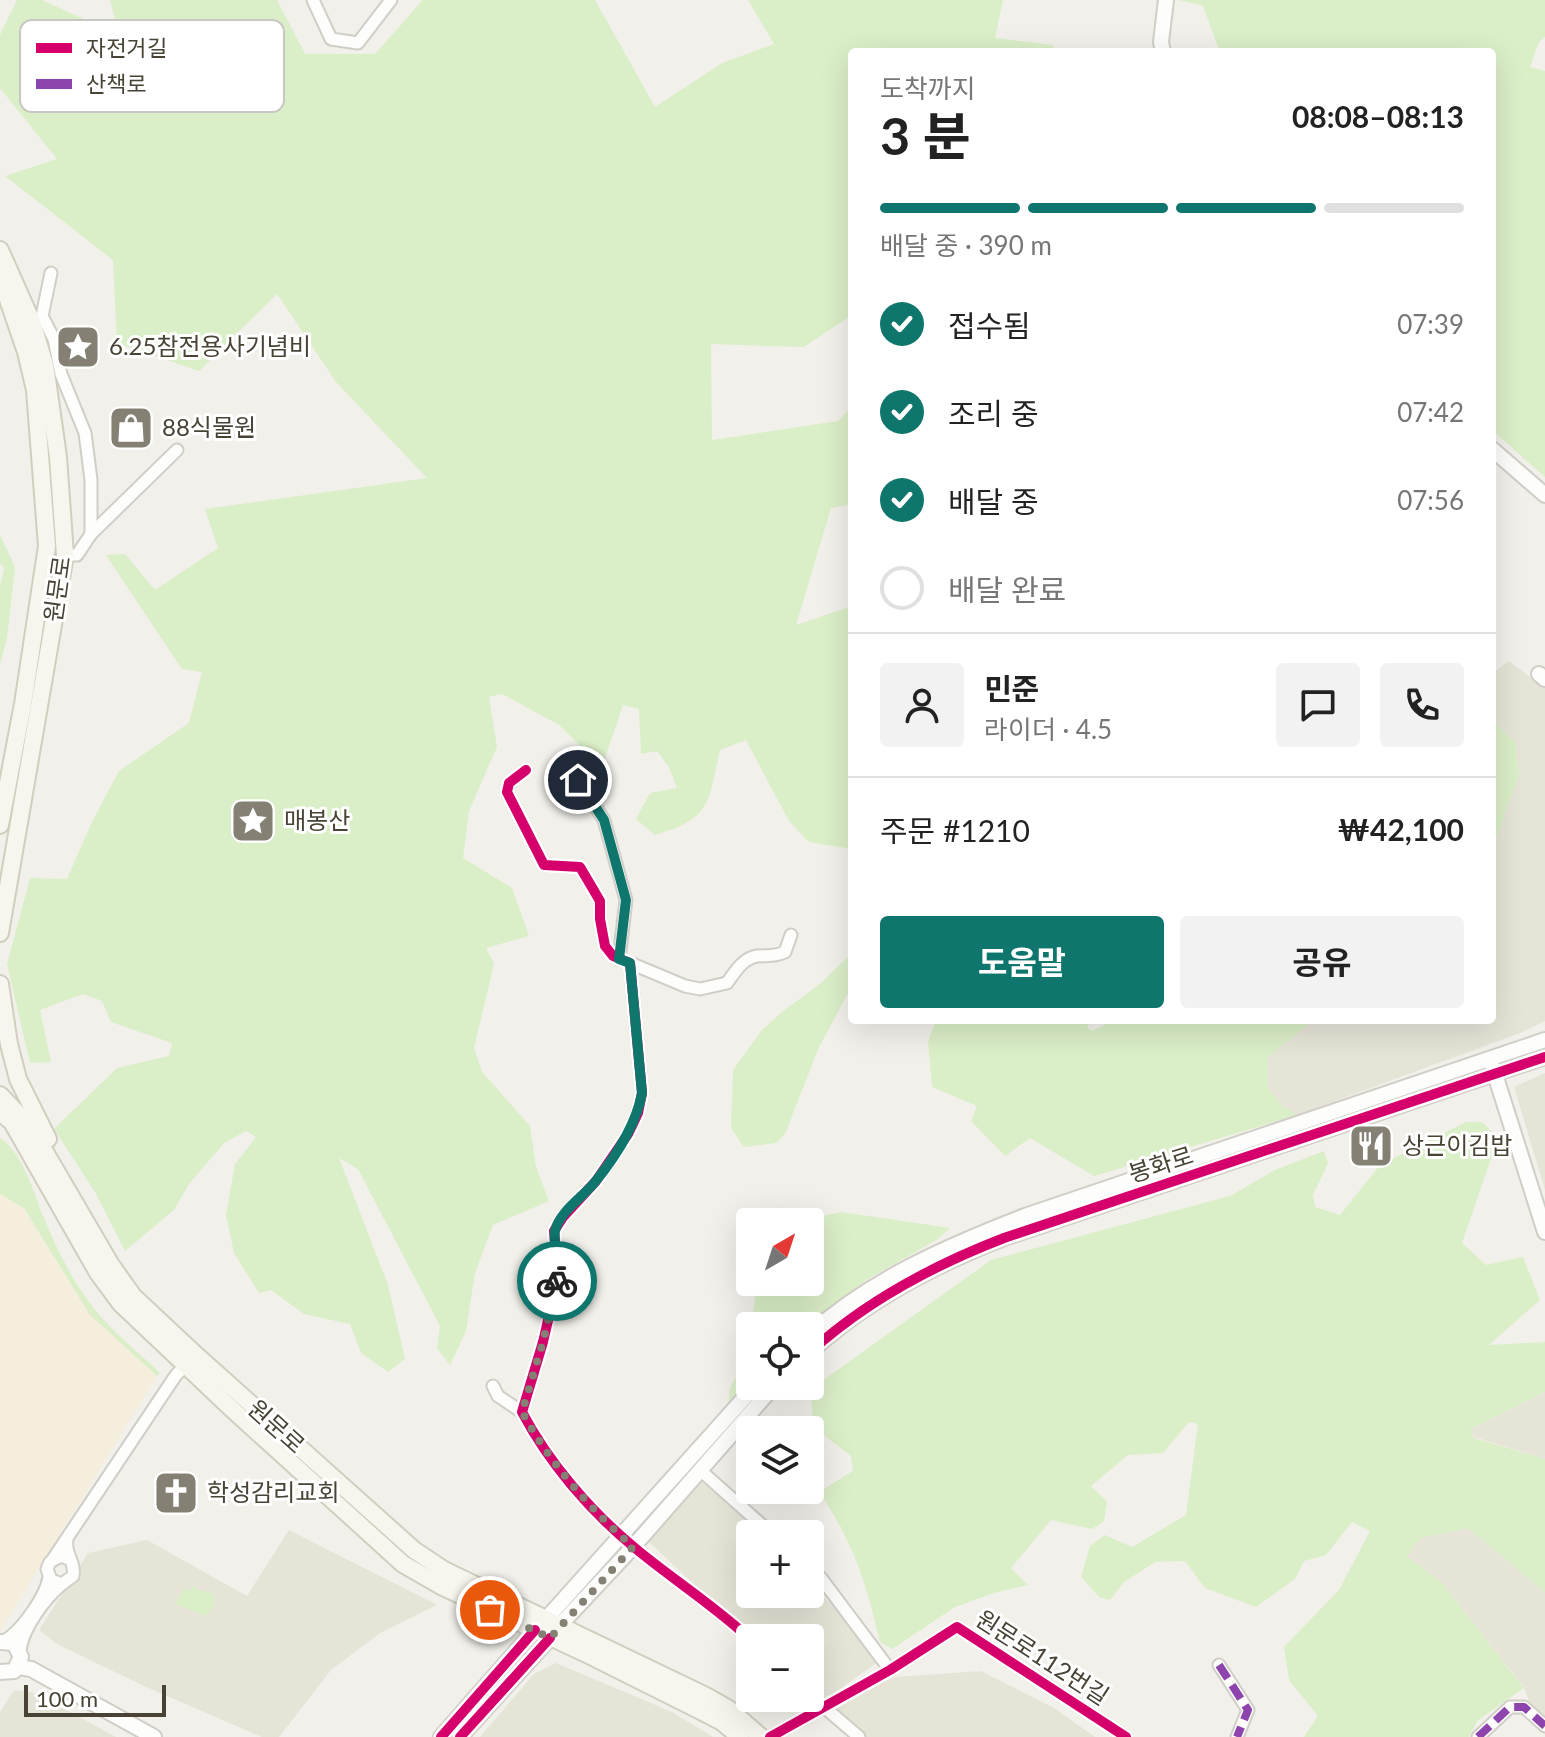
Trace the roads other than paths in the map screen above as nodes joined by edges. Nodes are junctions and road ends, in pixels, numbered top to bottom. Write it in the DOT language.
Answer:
graph roads {
  1 [pos="391,0"];
  2 [pos="1166,0"];
  3 [pos="317,2"];
  4 [pos="1162,48"];
  5 [pos="0,250"];
  6 [pos="51,273"];
  7 [pos="0,276"];
  8 [pos="37,319"];
  9 [pos="177,450"];
  10 [pos="1496,452"];
  11 [pos="1545,495"];
  12 [pos="91,534"];
  13 [pos="65,555"];
  14 [pos="526,770"];
  15 [pos="578,780"];
  16 [pos="0,825"];
  17 [pos="0,933"];
  18 [pos="791,935"];
  19 [pos="625,961"];
  20 [pos="0,984"];
  21 [pos="1545,1040"];
  22 [pos="1545,1057"];
  23 [pos="1489,1059"];
  24 [pos="1496,1075"];
  25 [pos="0,1095"];
  26 [pos="0,1112"];
  27 [pos="0,1123"];
  28 [pos="25,1146"];
  29 [pos="1545,1232"];
  30 [pos="111,1265"];
  31 [pos="824,1324"];
  32 [pos="824,1341"];
  33 [pos="190,1360"];
  34 [pos="493,1386"];
  35 [pos="742,1400"];
  36 [pos="762,1400"];
  37 [pos="522,1412"];
  38 [pos="700,1470"];
  39 [pos="756,1520"];
  40 [pos="71,1532"];
  41 [pos="620,1535"];
  42 [pos="633,1547"];
  43 [pos="53,1559"];
  44 [pos="69,1559"];
  45 [pos="49,1577"];
  46 [pos="824,1582"];
  47 [pos="62,1584"];
  48 [pos="548,1628"];
  49 [pos="736,1628"];
  50 [pos="2,1641"];
  51 [pos="22,1661"];
  52 [pos="1219,1665"];
  53 [pos="890,1670"];
  54 [pos="1,1673"];
  55 [pos="824,1706"];
  56 [pos="824,1709"];
  57 [pos="813,1712"];
  58 [pos="1545,1726"];
  59 [pos="154,1737"];
  60 [pos="441,1737"];
  61 [pos="460,1737"];
  62 [pos="740,1737"];
  63 [pos="761,1737"];
  64 [pos="770,1737"];
  65 [pos="859,1737"];
  66 [pos="1126,1737"];
  67 [pos="1237,1737"];
  68 [pos="1478,1737"];
  1 -- 3 [label="street"];
  2 -- 4 [label="street"];
  5 -- 8 [label="main road, 원문로"];
  6 -- 8 [label="street"];
  7 -- 16 [label="main road, 원문로"];
  8 -- 12 [label="street"];
  8 -- 13 [label="main road, 원문로"];
  9 -- 12 [label="street"];
  10 -- 11 [label="street"];
  12 -- 13 [label="street"];
  13 -- 17 [label="main road, 원문로"];
  14 -- 19 [label="street"];
  15 -- 19 [label="street"];
  18 -- 19 [label="street"];
  19 -- 37 [label="street"];
  20 -- 30 [label="main road"];
  21 -- 23 [label="street, 봉화로"];
  22 -- 24 [label="street, 봉화로"];
  23 -- 24 [label="street"];
  23 -- 31 [label="street, 봉화로"];
  24 -- 29 [label="street"];
  24 -- 32 [label="street, 봉화로"];
  25 -- 30 [label="main road, 원문로"];
  26 -- 28 [label="main road, 원문로"];
  27 -- 28 [label="main road"];
  28 -- 33 [label="main road, 원문로"];
  30 -- 33 [label="main road, 원문로"];
  33 -- 40 [label="street"];
  33 -- 48 [label="main road, 원문로"];
  34 -- 37 [label="street"];
  35 -- 41 [label="street"];
  36 -- 38 [label="street"];
  37 -- 41 [label="street"];
  38 -- 39 [label="street"];
  38 -- 42 [label="street"];
  40 -- 43 [label="street"];
  40 -- 44 [label="street"];
  41 -- 42 [label="street"];
  41 -- 48 [label="street"];
  42 -- 48 [label="street"];
  42 -- 49 [label="street"];
  43 -- 44 [label="street"];
  43 -- 45 [label="street"];
  44 -- 47 [label="street"];
  45 -- 47 [label="street"];
  45 -- 50 [label="street"];
  46 -- 53 [label="street"];
  47 -- 51 [label="street"];
  48 -- 60 [label="street"];
  48 -- 61 [label="street"];
  48 -- 62 [label="main road, 원문로"];
  48 -- 63 [label="main road, 원문로"];
  50 -- 51 [label="street"];
  51 -- 54 [label="street"];
  51 -- 59 [label="street"];
  52 -- 67 [label="street"];
  53 -- 55 [label="street, 원문로112번길"];
  53 -- 66 [label="street, 원문로112번길"];
  56 -- 65 [label="street"];
  57 -- 64 [label="street, 원문로112번길"];
  58 -- 68 [label="street"];
}
